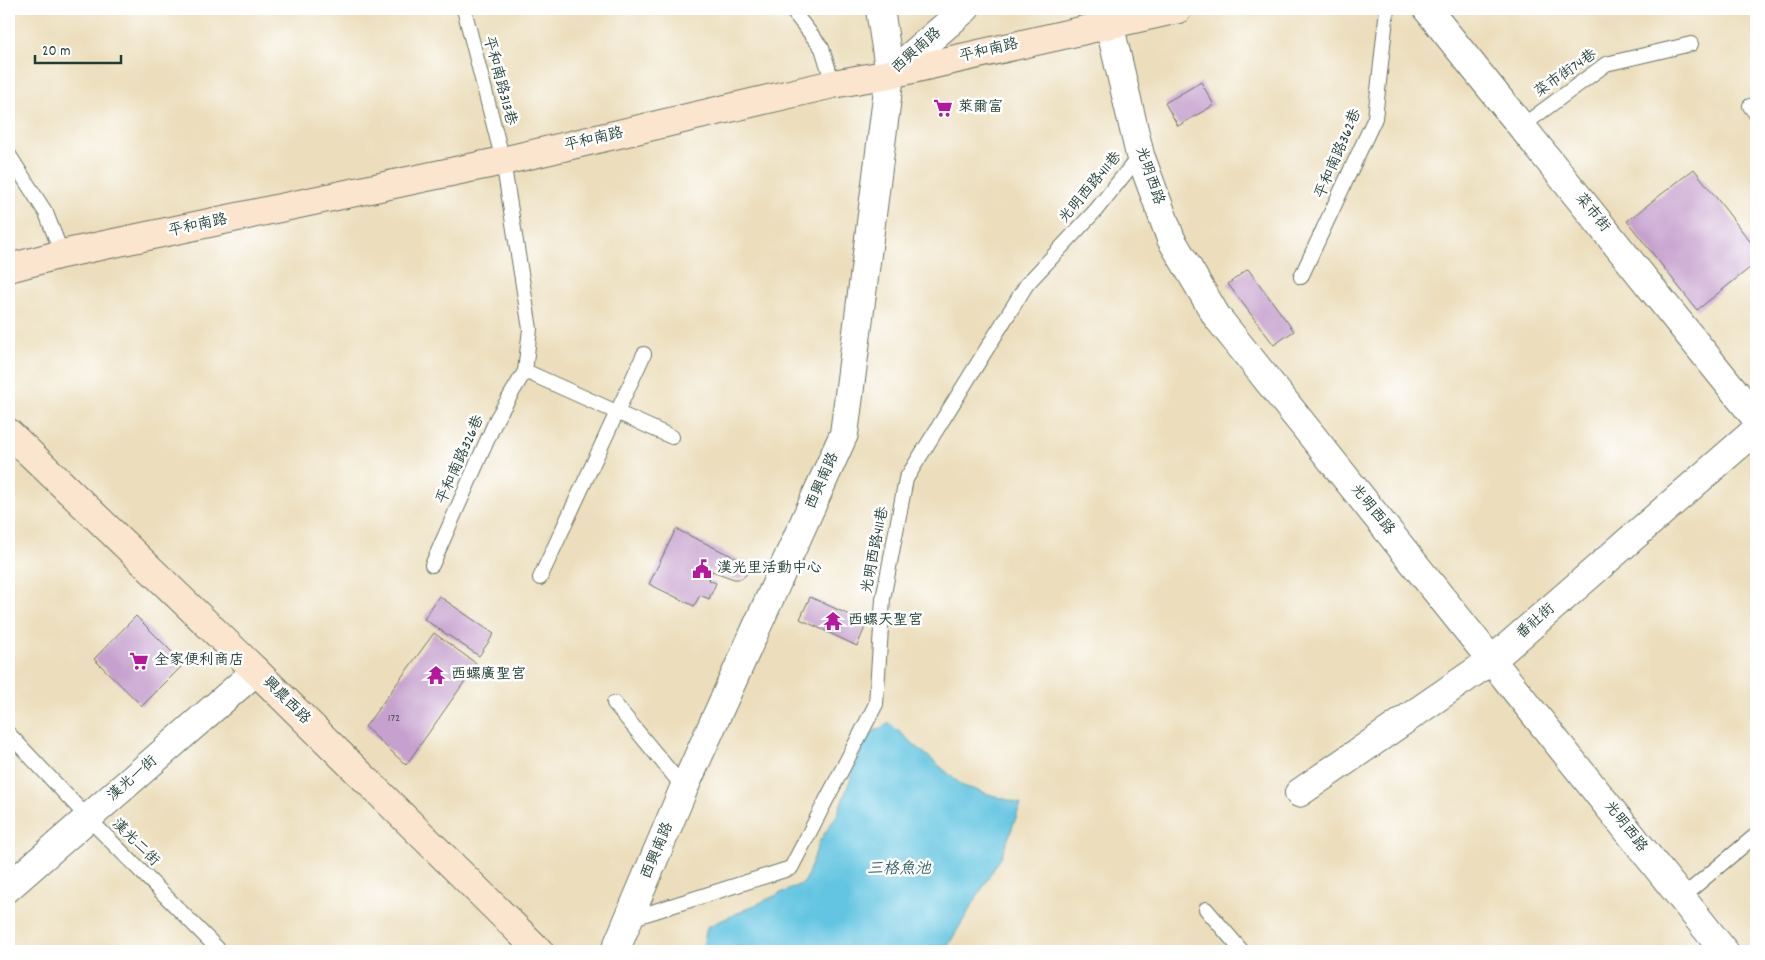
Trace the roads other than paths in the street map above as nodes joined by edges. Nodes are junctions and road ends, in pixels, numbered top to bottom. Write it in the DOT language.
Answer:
graph roads {
  1 [pos="464,9"];
  2 [pos="791,9"];
  3 [pos="880,9"];
  4 [pos="965,9"];
  5 [pos="1178,9"];
  6 [pos="1387,9"];
  7 [pos="1427,9"];
  8 [pos="1109,23"];
  9 [pos="1691,44"];
  10 [pos="890,74"];
  11 [pos="833,84"];
  12 [pos="1522,126"];
  13 [pos="9,155"];
  14 [pos="1140,155"];
  15 [pos="503,161"];
  16 [pos="62,254"];
  17 [pos="9,268"];
  18 [pos="1301,277"];
  19 [pos="644,354"];
  20 [pos="525,371"];
  21 [pos="616,412"];
  22 [pos="1756,418"];
  23 [pos="1756,430"];
  24 [pos="9,433"];
  25 [pos="672,437"];
  26 [pos="432,565"];
  27 [pos="540,578"];
  28 [pos="1492,660"];
  29 [pos="256,671"];
  30 [pos="614,703"];
  31 [pos="9,734"];
  32 [pos="684,788"];
  33 [pos="1299,793"];
  34 [pos="88,818"];
  35 [pos="1756,835"];
  36 [pos="9,887"];
  37 [pos="1681,898"];
  38 [pos="1206,909"];
  39 [pos="629,919"];
  40 [pos="220,951"];
  41 [pos="539,951"];
  42 [pos="615,951"];
  43 [pos="1242,951"];
  44 [pos="1724,951"];
  1 -- 15 [label="lane, 平和南路313巷"];
  2 -- 11 [label="lane"];
  3 -- 10 [label="street"];
  4 -- 10 [label="street, 西興南路"];
  5 -- 8 [label="main road, 平和南路"];
  6 -- 18 [label="lane, 平和南路362巷"];
  7 -- 12 [label="street, 菜市街"];
  8 -- 10 [label="main road, 平和南路"];
  8 -- 14 [label="street, 光明西路"];
  9 -- 12 [label="lane, 菜市街74巷"];
  10 -- 11 [label="main road, 平和南路"];
  10 -- 32 [label="street, 西興南路"];
  11 -- 15 [label="main road, 平和南路"];
  12 -- 22 [label="street, 菜市街"];
  13 -- 16 [label="lane"];
  14 -- 28 [label="street, 光明西路"];
  14 -- 39 [label="lane, 光明西路411巷"];
  15 -- 16 [label="main road, 平和南路"];
  15 -- 20 [label="lane, 平和南路326巷"];
  16 -- 17 [label="main road, 平和南路"];
  19 -- 21 [label="lane"];
  20 -- 21 [label="lane"];
  20 -- 26 [label="lane, 平和南路326巷"];
  21 -- 25 [label="lane"];
  21 -- 27 [label="lane"];
  23 -- 28 [label="street, 番社街"];
  24 -- 29 [label="main road, 興農西路"];
  28 -- 33 [label="street, 番社街"];
  28 -- 37 [label="street, 光明西路"];
  29 -- 34 [label="street, 漢光一街"];
  29 -- 41 [label="main road, 興農西路"];
  30 -- 32 [label="lane"];
  31 -- 34 [label="lane, 漢光二街"];
  32 -- 39 [label="street, 西興南路"];
  34 -- 36 [label="street, 漢光一街"];
  34 -- 40 [label="lane, 漢光二街"];
  35 -- 37 [label="lane"];
  37 -- 44 [label="street, 光明西路"];
  38 -- 43 [label="lane"];
  39 -- 42 [label="street, 西興南路"];
}
